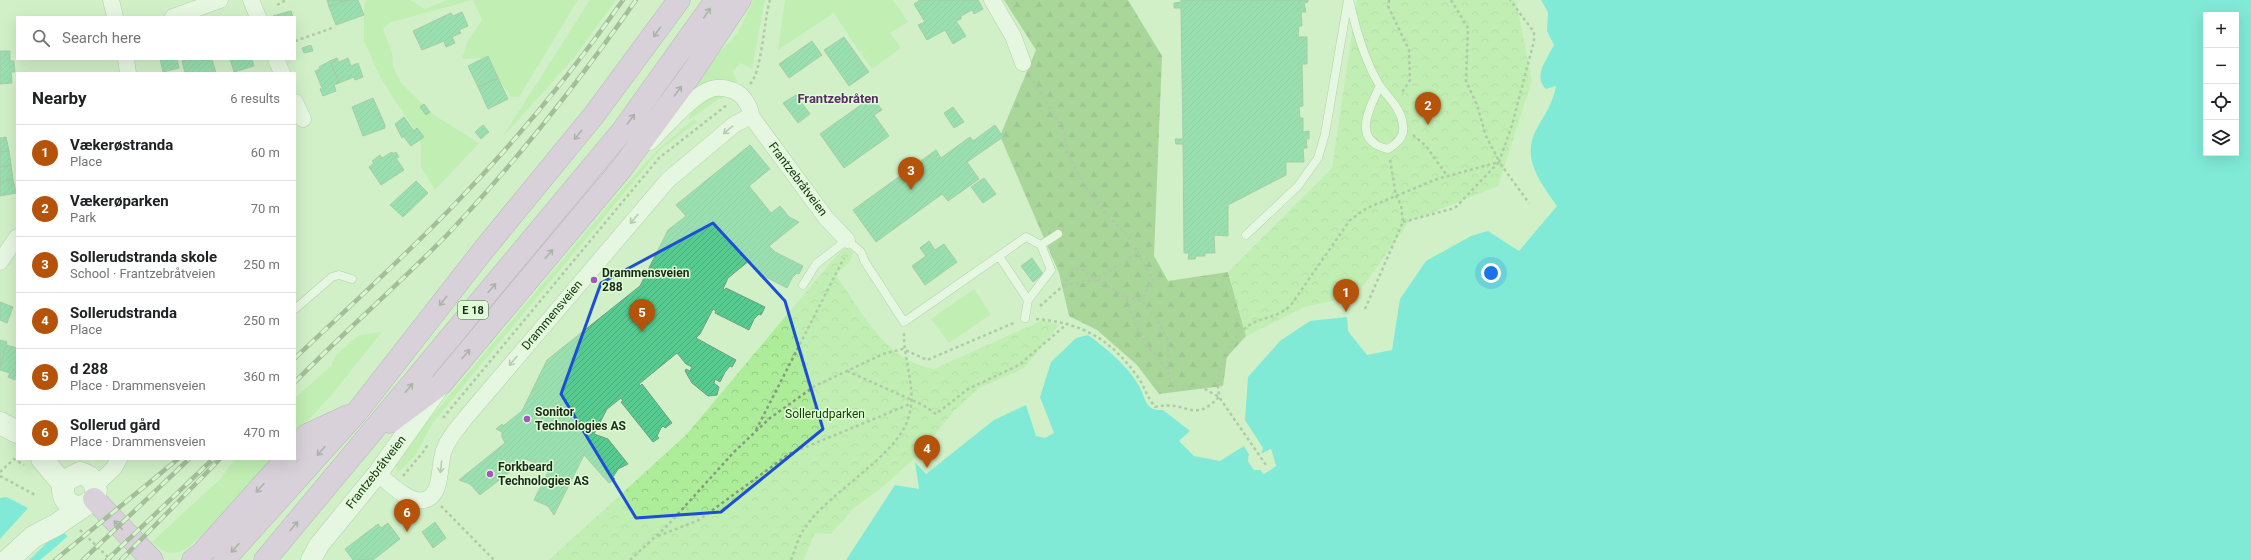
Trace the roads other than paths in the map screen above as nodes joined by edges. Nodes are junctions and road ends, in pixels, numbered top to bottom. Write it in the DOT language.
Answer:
graph roads {
  1 [pos="111,0"];
  2 [pos="220,0"];
  3 [pos="251,0"];
  4 [pos="679,0"];
  5 [pos="716,0"];
  6 [pos="740,0"];
  7 [pos="992,0"];
  8 [pos="1349,0"];
  9 [pos="115,16"];
  10 [pos="176,16"];
  11 [pos="258,16"];
  12 [pos="126,60"];
  13 [pos="276,60"];
  14 [pos="1023,63"];
  15 [pos="128,72"];
  16 [pos="282,72"];
  17 [pos="1380,86"];
  18 [pos="296,104"];
  19 [pos="751,116"];
  20 [pos="303,119"];
  21 [pos="622,168"];
  22 [pos="1058,234"];
  23 [pos="1246,235"];
  24 [pos="16,238"];
  25 [pos="849,242"];
  26 [pos="1041,245"];
  27 [pos="999,256"];
  28 [pos="0,262"];
  29 [pos="352,279"];
  30 [pos="803,285"];
  31 [pos="1028,300"];
  32 [pos="296,308"];
  33 [pos="1025,318"];
  34 [pos="441,384"];
  35 [pos="356,412"];
  36 [pos="0,423"];
  37 [pos="16,431"];
  38 [pos="366,439"];
  39 [pos="296,448"];
  40 [pos="68,460"];
  41 [pos="119,460"];
  42 [pos="285,460"];
  43 [pos="34,463"];
  44 [pos="378,472"];
  45 [pos="71,500"];
  46 [pos="147,555"];
  47 [pos="8,560"];
  48 [pos="193,560"];
  49 [pos="224,560"];
  50 [pos="265,560"];
  51 [pos="311,560"];
  1 -- 9 [label="street"];
  2 -- 10 [label="street"];
  3 -- 11 [label="street"];
  4 -- 35 [label="highway, E 18, one-way"];
  38 -- 5 [label="highway, E 18, one-way"];
  21 -- 6 [label="highway, one-way"];
  7 -- 14 [label="street"];
  8 -- 17 [label="lane"];
  8 -- 23 [label="lane"];
  12 -- 15 [label="street"];
  13 -- 16 [label="street"];
  17 -- 17 [label="lane"];
  18 -- 20 [label="street"];
  19 -- 21 [label="street"];
  19 -- 25 [label="street, Frantzebråtveien"];
  19 -- 44 [label="street, Drammensveien, one-way"];
  34 -- 21 [label="highway, one-way"];
  22 -- 26 [label="lane"];
  24 -- 28 [label="street"];
  25 -- 27 [label="lane"];
  25 -- 30 [label="lane"];
  26 -- 27 [label="lane"];
  26 -- 31 [label="lane"];
  27 -- 31 [label="lane"];
  29 -- 32 [label="lane"];
  31 -- 33 [label="lane"];
  34 -- 38 [label="highway"];
  34 -- 44 [label="street, Frantzebråtveien"];
  35 -- 39 [label="highway, E 18"];
  35 -- 49 [label="highway, E 18, one-way"];
  36 -- 37 [label="main road"];
  50 -- 38 [label="highway, E 18, one-way"];
  40 -- 45 [label="main road"];
  41 -- 45 [label="street"];
  42 -- 48 [label="highway, one-way"];
  43 -- 45 [label="main road"];
  44 -- 51 [label="street, Frantzebråtveien"];
  46 -- 45 [label="highway, one-way"];
  45 -- 47 [label="main road"];
}
